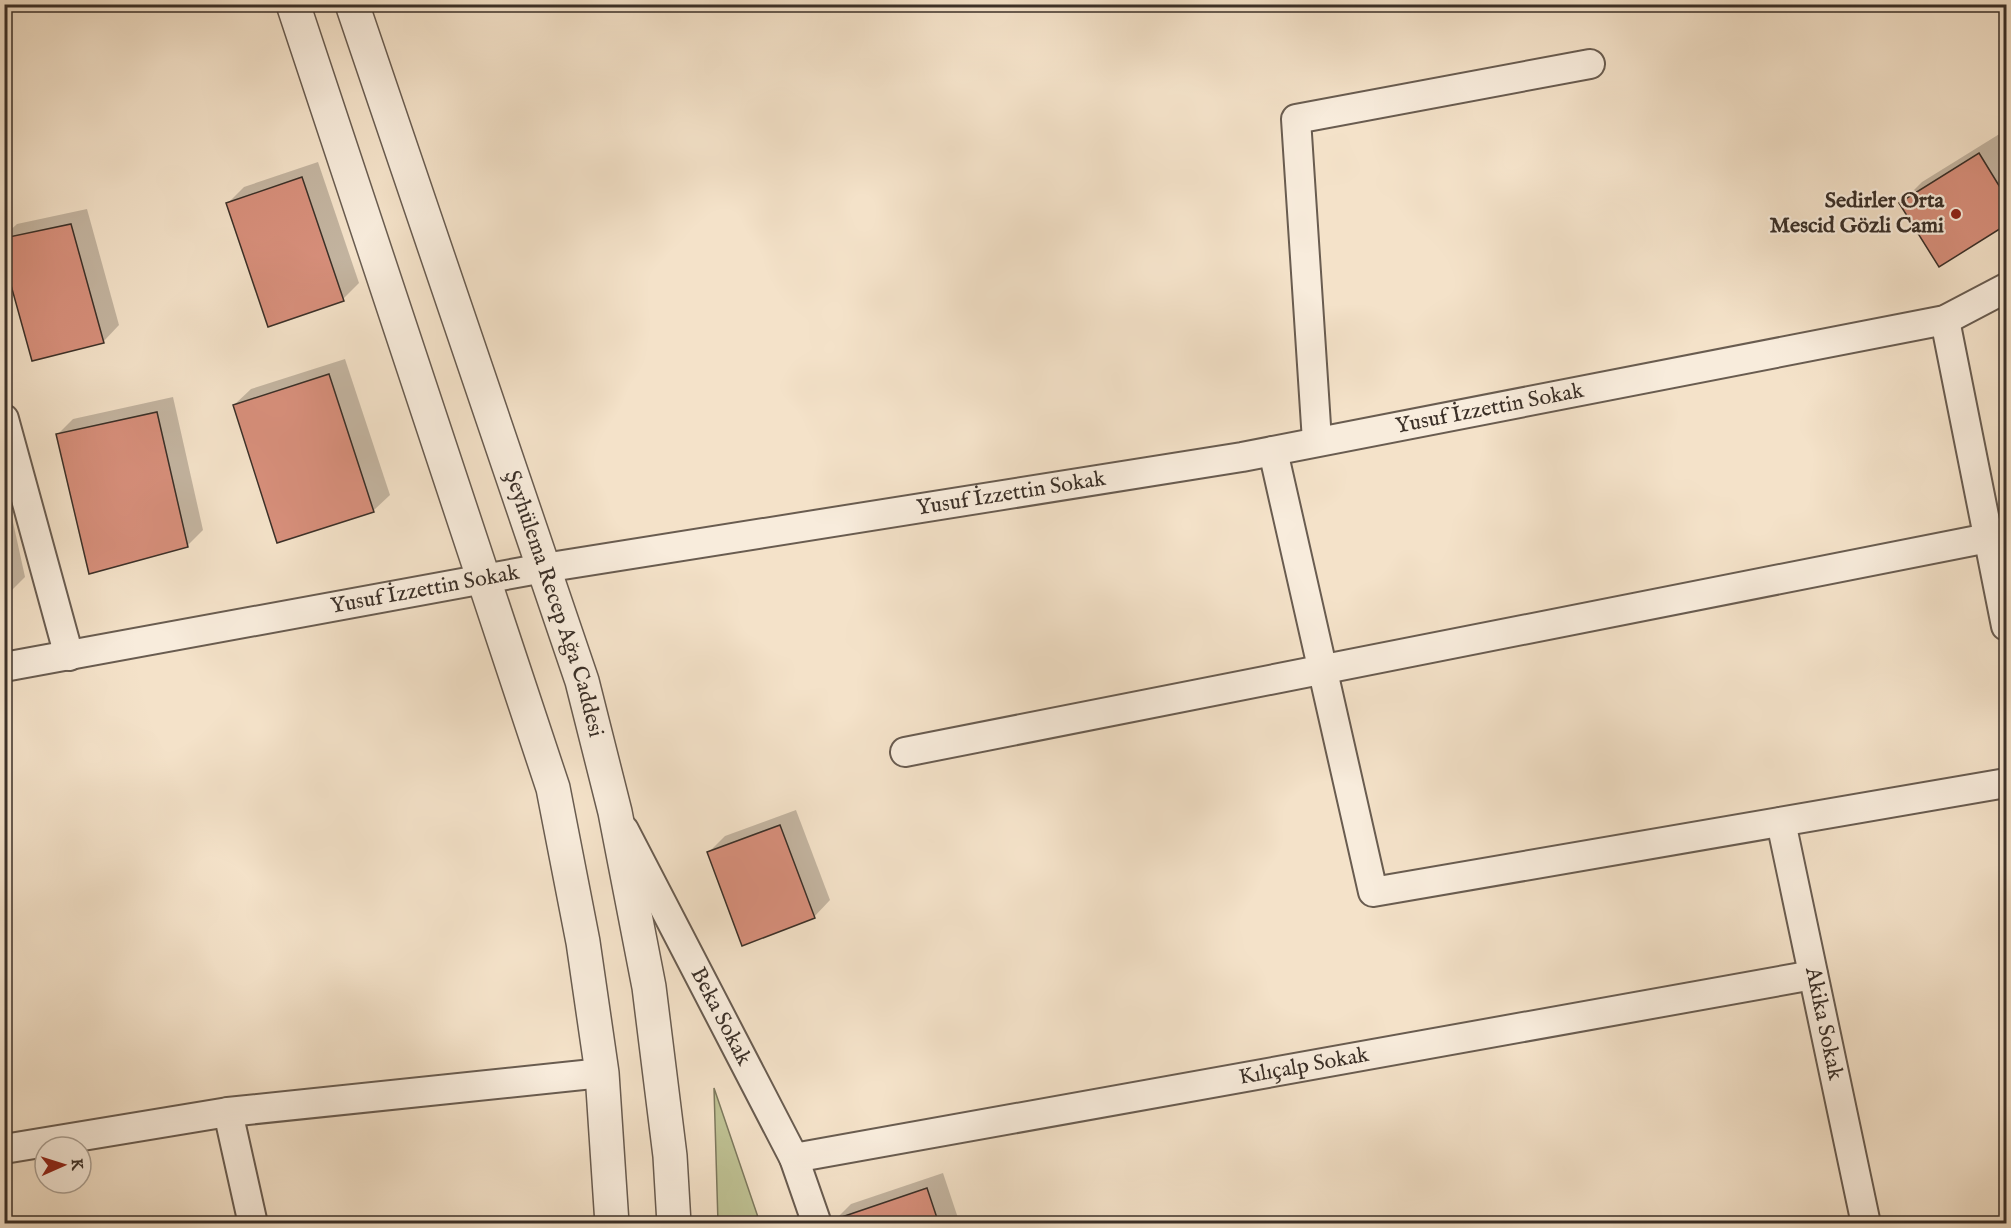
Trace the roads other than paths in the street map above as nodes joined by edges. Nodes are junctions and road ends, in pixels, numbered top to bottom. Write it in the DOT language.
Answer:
graph roads {
  1 [pos="294,4"];
  2 [pos="352,4"];
  3 [pos="1590,64"];
  4 [pos="2007,288"];
  5 [pos="1945,320"];
  6 [pos="4,419"];
  7 [pos="1317,441"];
  8 [pos="1273,451"];
  9 [pos="1988,538"];
  10 [pos="544,568"];
  11 [pos="483,579"];
  12 [pos="2007,626"];
  13 [pos="69,656"];
  14 [pos="4,667"];
  15 [pos="1322,669"];
  16 [pos="905,752"];
  17 [pos="2007,783"];
  18 [pos="615,812"];
  19 [pos="1781,822"];
  20 [pos="1813,975"];
  21 [pos="602,1073"];
  22 [pos="228,1112"];
  23 [pos="4,1149"];
  24 [pos="794,1158"];
  25 [pos="253,1224"];
  26 [pos="612,1224"];
  27 [pos="674,1224"];
  28 [pos="816,1224"];
  29 [pos="1866,1224"];
  1 -- 11 [label="street"];
  2 -- 10 [label="street, Şeyhülema Recep Ağa Caddesi"];
  3 -- 7 [label="street"];
  4 -- 5 [label="street, Yusuf İzzettin Sokak"];
  5 -- 7 [label="street, Yusuf İzzettin Sokak"];
  5 -- 9 [label="street"];
  6 -- 13 [label="street"];
  7 -- 8 [label="street, Yusuf İzzettin Sokak"];
  8 -- 10 [label="street, Yusuf İzzettin Sokak"];
  8 -- 15 [label="street"];
  9 -- 12 [label="street"];
  9 -- 15 [label="street"];
  10 -- 11 [label="street, Yusuf İzzettin Sokak"];
  10 -- 18 [label="street, Şeyhülema Recep Ağa Caddesi"];
  11 -- 13 [label="street, Yusuf İzzettin Sokak"];
  11 -- 21 [label="street"];
  13 -- 14 [label="street, Yusuf İzzettin Sokak"];
  15 -- 16 [label="street"];
  15 -- 19 [label="street"];
  17 -- 19 [label="street"];
  18 -- 24 [label="street, Beka Sokak"];
  18 -- 27 [label="street, Şeyhülema Recep Ağa Caddesi"];
  19 -- 20 [label="street, Akika Sokak"];
  20 -- 24 [label="street, Kılıçalp Sokak"];
  20 -- 29 [label="street, Akika Sokak"];
  21 -- 22 [label="street"];
  21 -- 26 [label="street"];
  22 -- 23 [label="street"];
  22 -- 25 [label="street"];
  24 -- 28 [label="street, Beka Sokak"];
}
